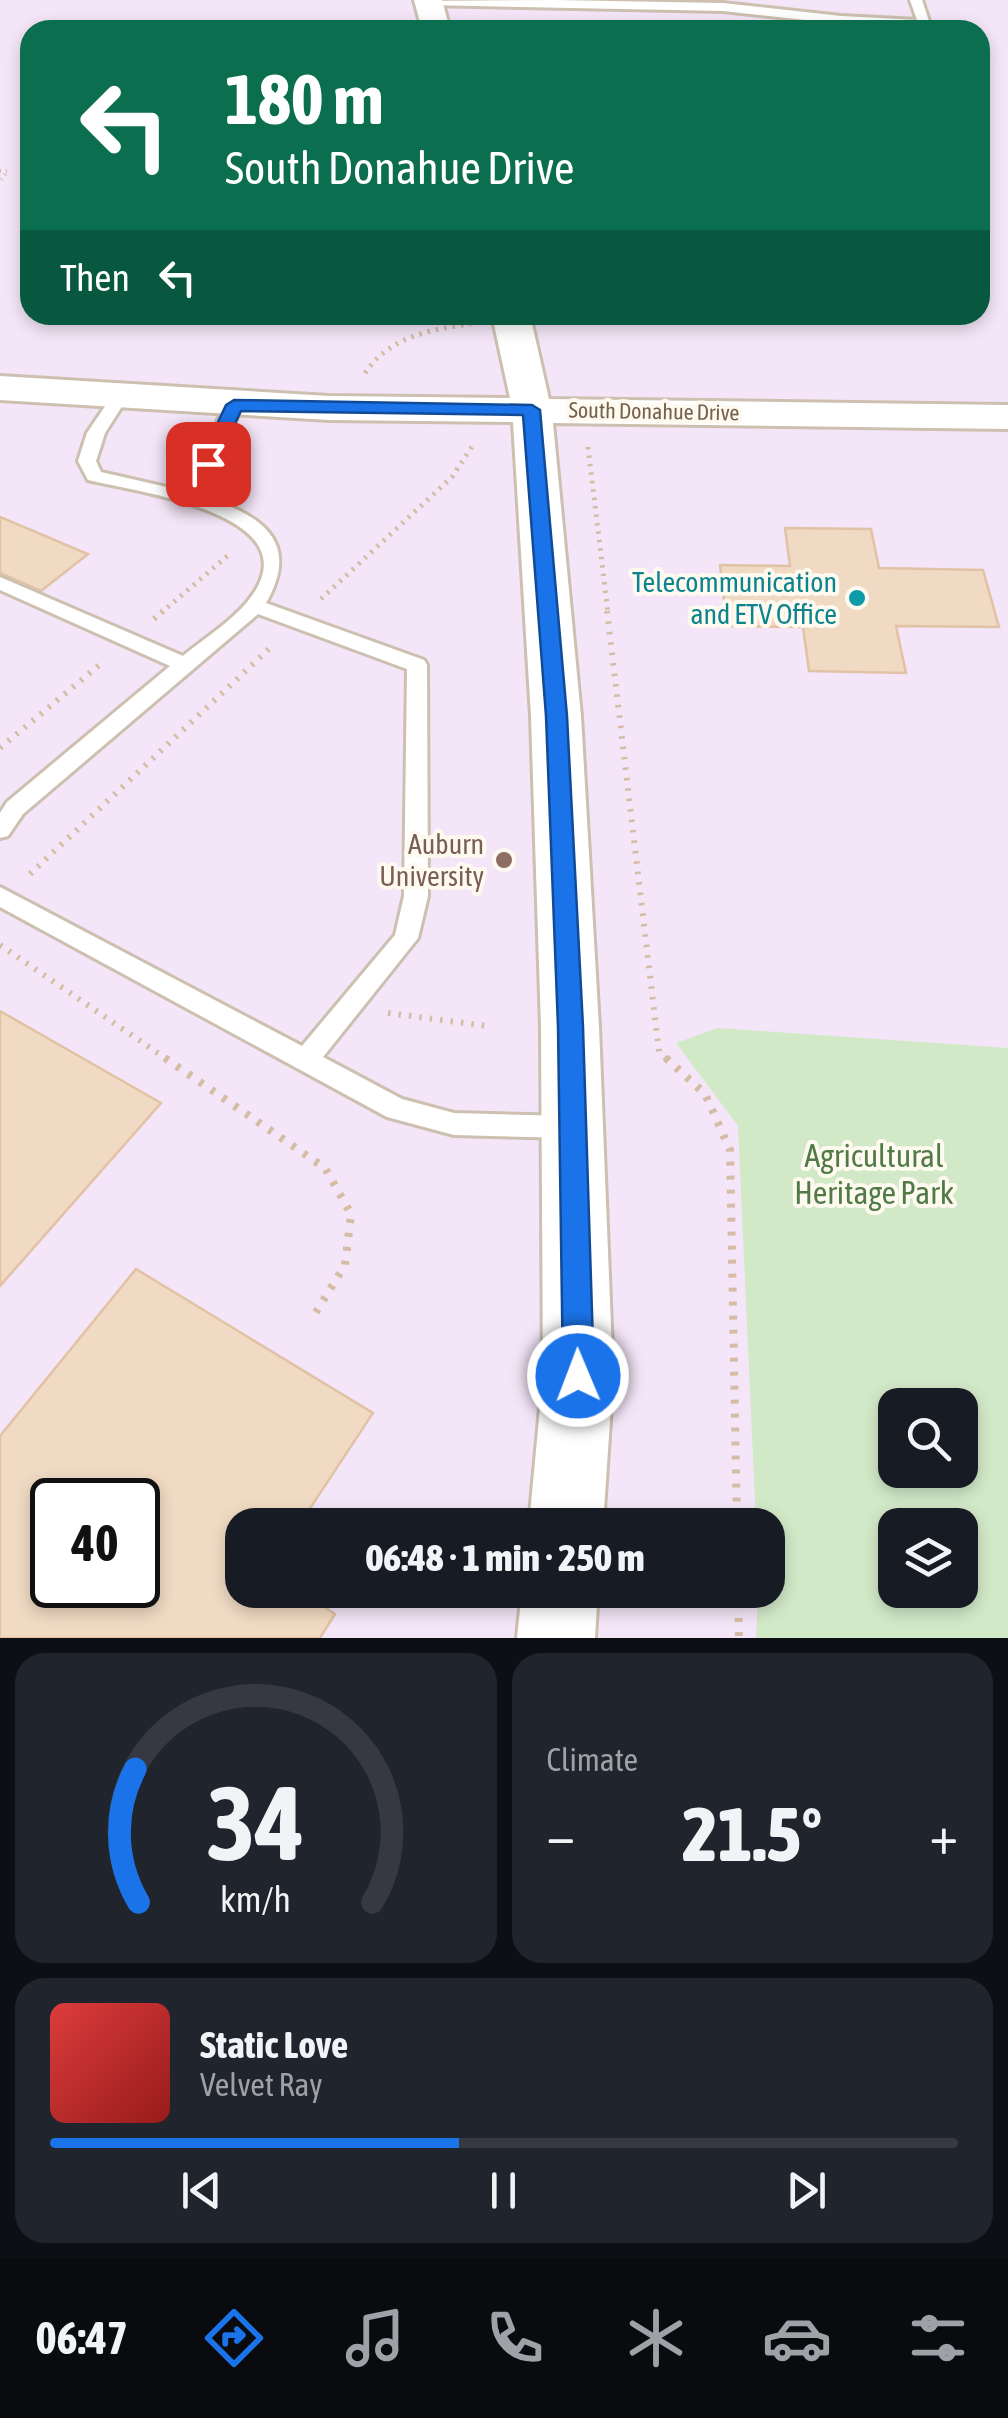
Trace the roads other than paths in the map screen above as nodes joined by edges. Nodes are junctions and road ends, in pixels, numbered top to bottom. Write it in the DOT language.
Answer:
graph roads {
  1 [pos="428,0"];
  2 [pos="841,20"];
  3 [pos="497,325"];
  4 [pos="0,388"];
  5 [pos="120,397"];
  6 [pos="234,405"];
  7 [pos="532,410"];
  8 [pos="1008,416"];
  9 [pos="190,497"];
  10 [pos="0,583"];
  11 [pos="256,606"];
  12 [pos="186,665"];
  13 [pos="0,830"];
  14 [pos="1,898"];
  15 [pos="306,1060"];
  16 [pos="572,1127"];
  17 [pos="567,1508"];
  18 [pos="558,1608"];
  19 [pos="556,1638"];
  1 -- 2 [label="lane"];
  3 -- 7 [label="street"];
  4 -- 5 [label="street, South Donahue Drive"];
  5 -- 6 [label="street, South Donahue Drive"];
  5 -- 9 [label="lane"];
  6 -- 7 [label="street, South Donahue Drive"];
  6 -- 9 [label="lane"];
  7 -- 8 [label="street, South Donahue Drive"];
  7 -- 16 [label="street"];
  9 -- 11 [label="lane"];
  10 -- 12 [label="lane"];
  11 -- 12 [label="lane"];
  11 -- 15 [label="lane"];
  12 -- 13 [label="lane"];
  14 -- 15 [label="lane"];
  15 -- 16 [label="lane"];
  16 -- 17 [label="street"];
  18 -- 19 [label="street"];
}
